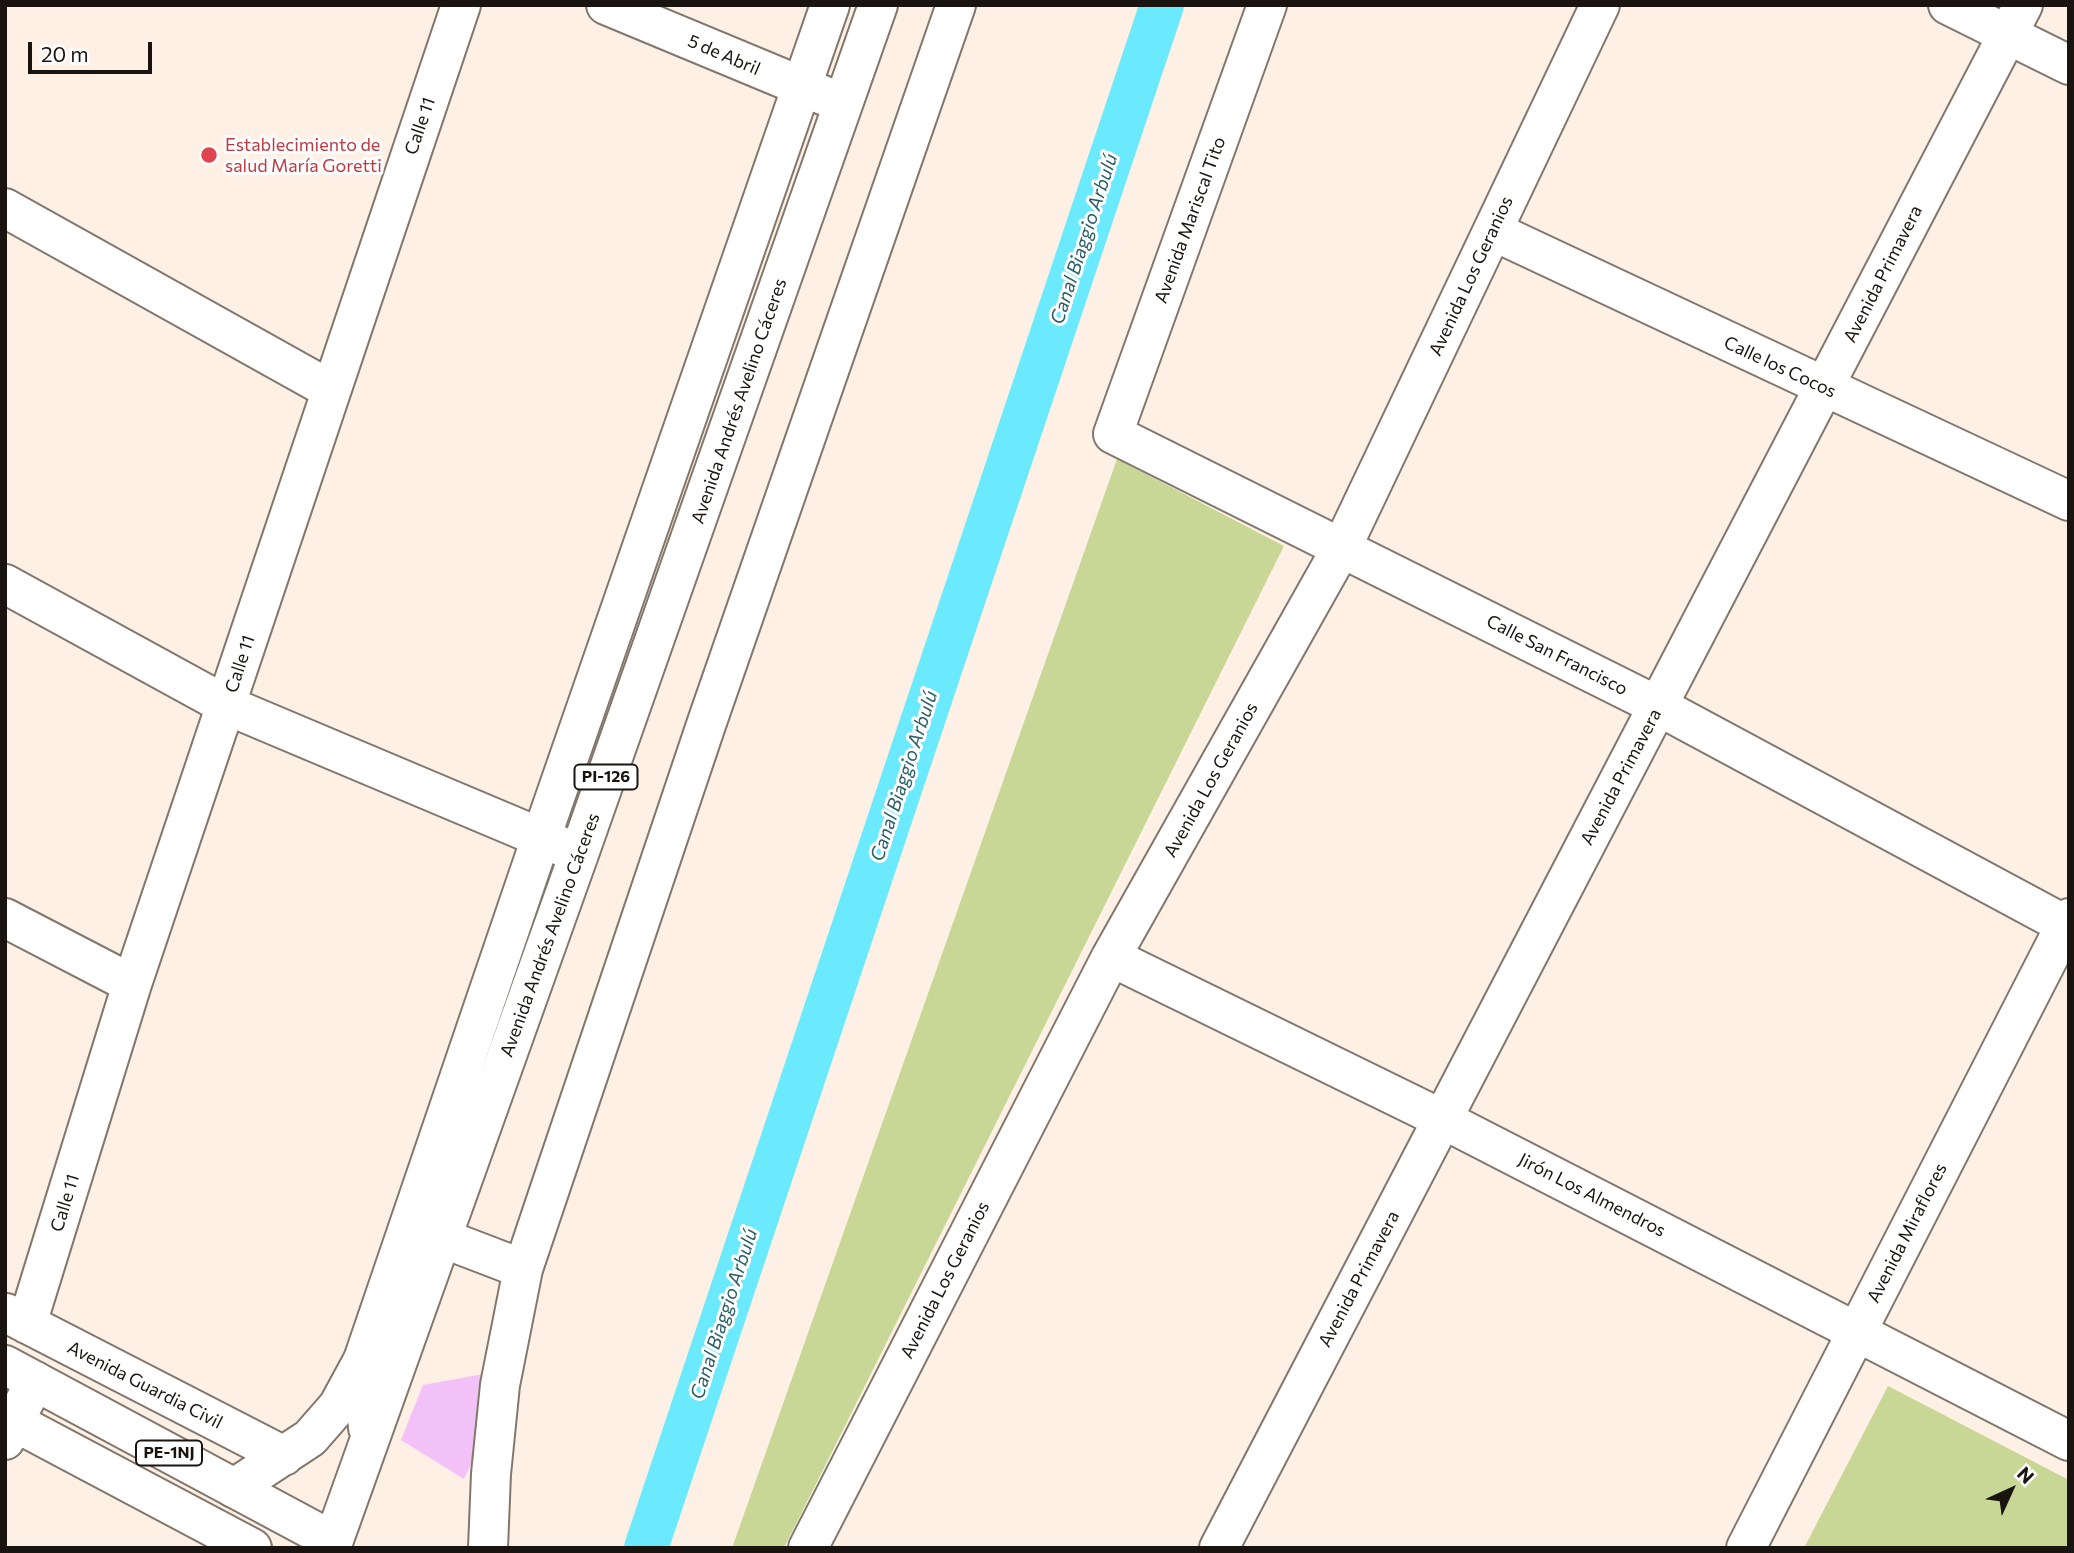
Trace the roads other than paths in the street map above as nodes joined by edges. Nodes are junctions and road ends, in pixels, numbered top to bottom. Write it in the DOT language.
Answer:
graph roads {
  1 [pos="461,5"];
  2 [pos="606,5"];
  3 [pos="830,5"];
  4 [pos="878,5"];
  5 [pos="957,5"];
  6 [pos="1267,5"];
  7 [pos="1600,5"];
  8 [pos="1948,5"];
  9 [pos="2015,20"];
  10 [pos="2069,65"];
  11 [pos="802,87"];
  12 [pos="843,104"];
  13 [pos="5,208"];
  14 [pos="1493,231"];
  15 [pos="1824,387"];
  16 [pos="331,390"];
  17 [pos="1113,434"];
  18 [pos="2069,501"];
  19 [pos="1342,547"];
  20 [pos="5,584"];
  21 [pos="226,705"];
  22 [pos="1658,706"];
  23 [pos="541,838"];
  24 [pos="579,854"];
  25 [pos="5,918"];
  26 [pos="2067,923"];
  27 [pos="1111,957"];
  28 [pos="132,984"];
  29 [pos="1442,1119"];
  30 [pos="442,1238"];
  31 [pos="523,1269"];
  32 [pos="16,1319"];
  33 [pos="1857,1331"];
  34 [pos="363,1360"];
  35 [pos="20,1373"];
  36 [pos="8,1427"];
  37 [pos="2069,1441"];
  38 [pos="369,1443"];
  39 [pos="284,1456"];
  40 [pos="234,1488"];
  41 [pos="336,1546"];
  42 [pos="252,1548"];
  43 [pos="488,1548"];
  44 [pos="808,1548"];
  45 [pos="1219,1548"];
  46 [pos="1746,1548"];
  1 -- 16 [label="main road, Calle 11"];
  2 -- 11 [label="main road, 5 de Abril"];
  3 -- 11 [label="main road"];
  4 -- 12 [label="main road, Avenida Andrés Avelino Cáceres / PI-126"];
  5 -- 31 [label="main road"];
  6 -- 17 [label="main road, Avenida Mariscal Tito"];
  7 -- 14 [label="main road, Avenida Los Geranios"];
  8 -- 9 [label="main road"];
  9 -- 10 [label="main road"];
  9 -- 15 [label="main road, Avenida Primavera"];
  11 -- 12 [label="main road, 5 de Abril"];
  11 -- 23 [label="main road"];
  12 -- 24 [label="main road, Avenida Andrés Avelino Cáceres / PI-126"];
  13 -- 16 [label="main road"];
  14 -- 15 [label="main road, Calle los Cocos"];
  14 -- 19 [label="main road, Avenida Los Geranios"];
  15 -- 18 [label="main road, Calle los Cocos"];
  15 -- 22 [label="main road, Avenida Primavera"];
  16 -- 21 [label="main road, Calle 11"];
  17 -- 19 [label="main road, Calle San Francisco"];
  19 -- 22 [label="main road, Calle San Francisco"];
  19 -- 27 [label="main road, Avenida Los Geranios"];
  20 -- 21 [label="main road"];
  21 -- 23 [label="main road"];
  21 -- 28 [label="main road, Calle 11"];
  22 -- 26 [label="main road, Calle San Francisco"];
  22 -- 29 [label="main road, Avenida Primavera"];
  23 -- 24 [label="main road"];
  23 -- 34 [label="main road"];
  24 -- 30 [label="main road, Avenida Andrés Avelino Cáceres / PI-126"];
  25 -- 28 [label="main road"];
  26 -- 33 [label="main road, Avenida Miraflores"];
  27 -- 29 [label="main road, Jirón Los Almendros"];
  27 -- 44 [label="main road, Avenida Los Geranios"];
  28 -- 32 [label="main road, Calle 11"];
  29 -- 33 [label="main road, Jirón Los Almendros"];
  29 -- 45 [label="main road, Avenida Primavera"];
  30 -- 31 [label="main road"];
  30 -- 38 [label="main road, Avenida Andrés Avelino Cáceres / PI-126"];
  31 -- 43 [label="main road"];
  32 -- 39 [label="main road, Avenida Guardia Civil"];
  33 -- 37 [label="main road, Jirón Los Almendros"];
  33 -- 46 [label="main road, Avenida Miraflores"];
  34 -- 38 [label="main road"];
  34 -- 39 [label="main road"];
  35 -- 36 [label="main road"];
  35 -- 40 [label="main road, PE-1NJ"];
  36 -- 42 [label="main road, PE-1NJ"];
  38 -- 41 [label="main road, Avenida Andrés Avelino Cáceres / PI-126"];
  39 -- 40 [label="main road"];
  40 -- 41 [label="main road, PE-1NJ"];
}
